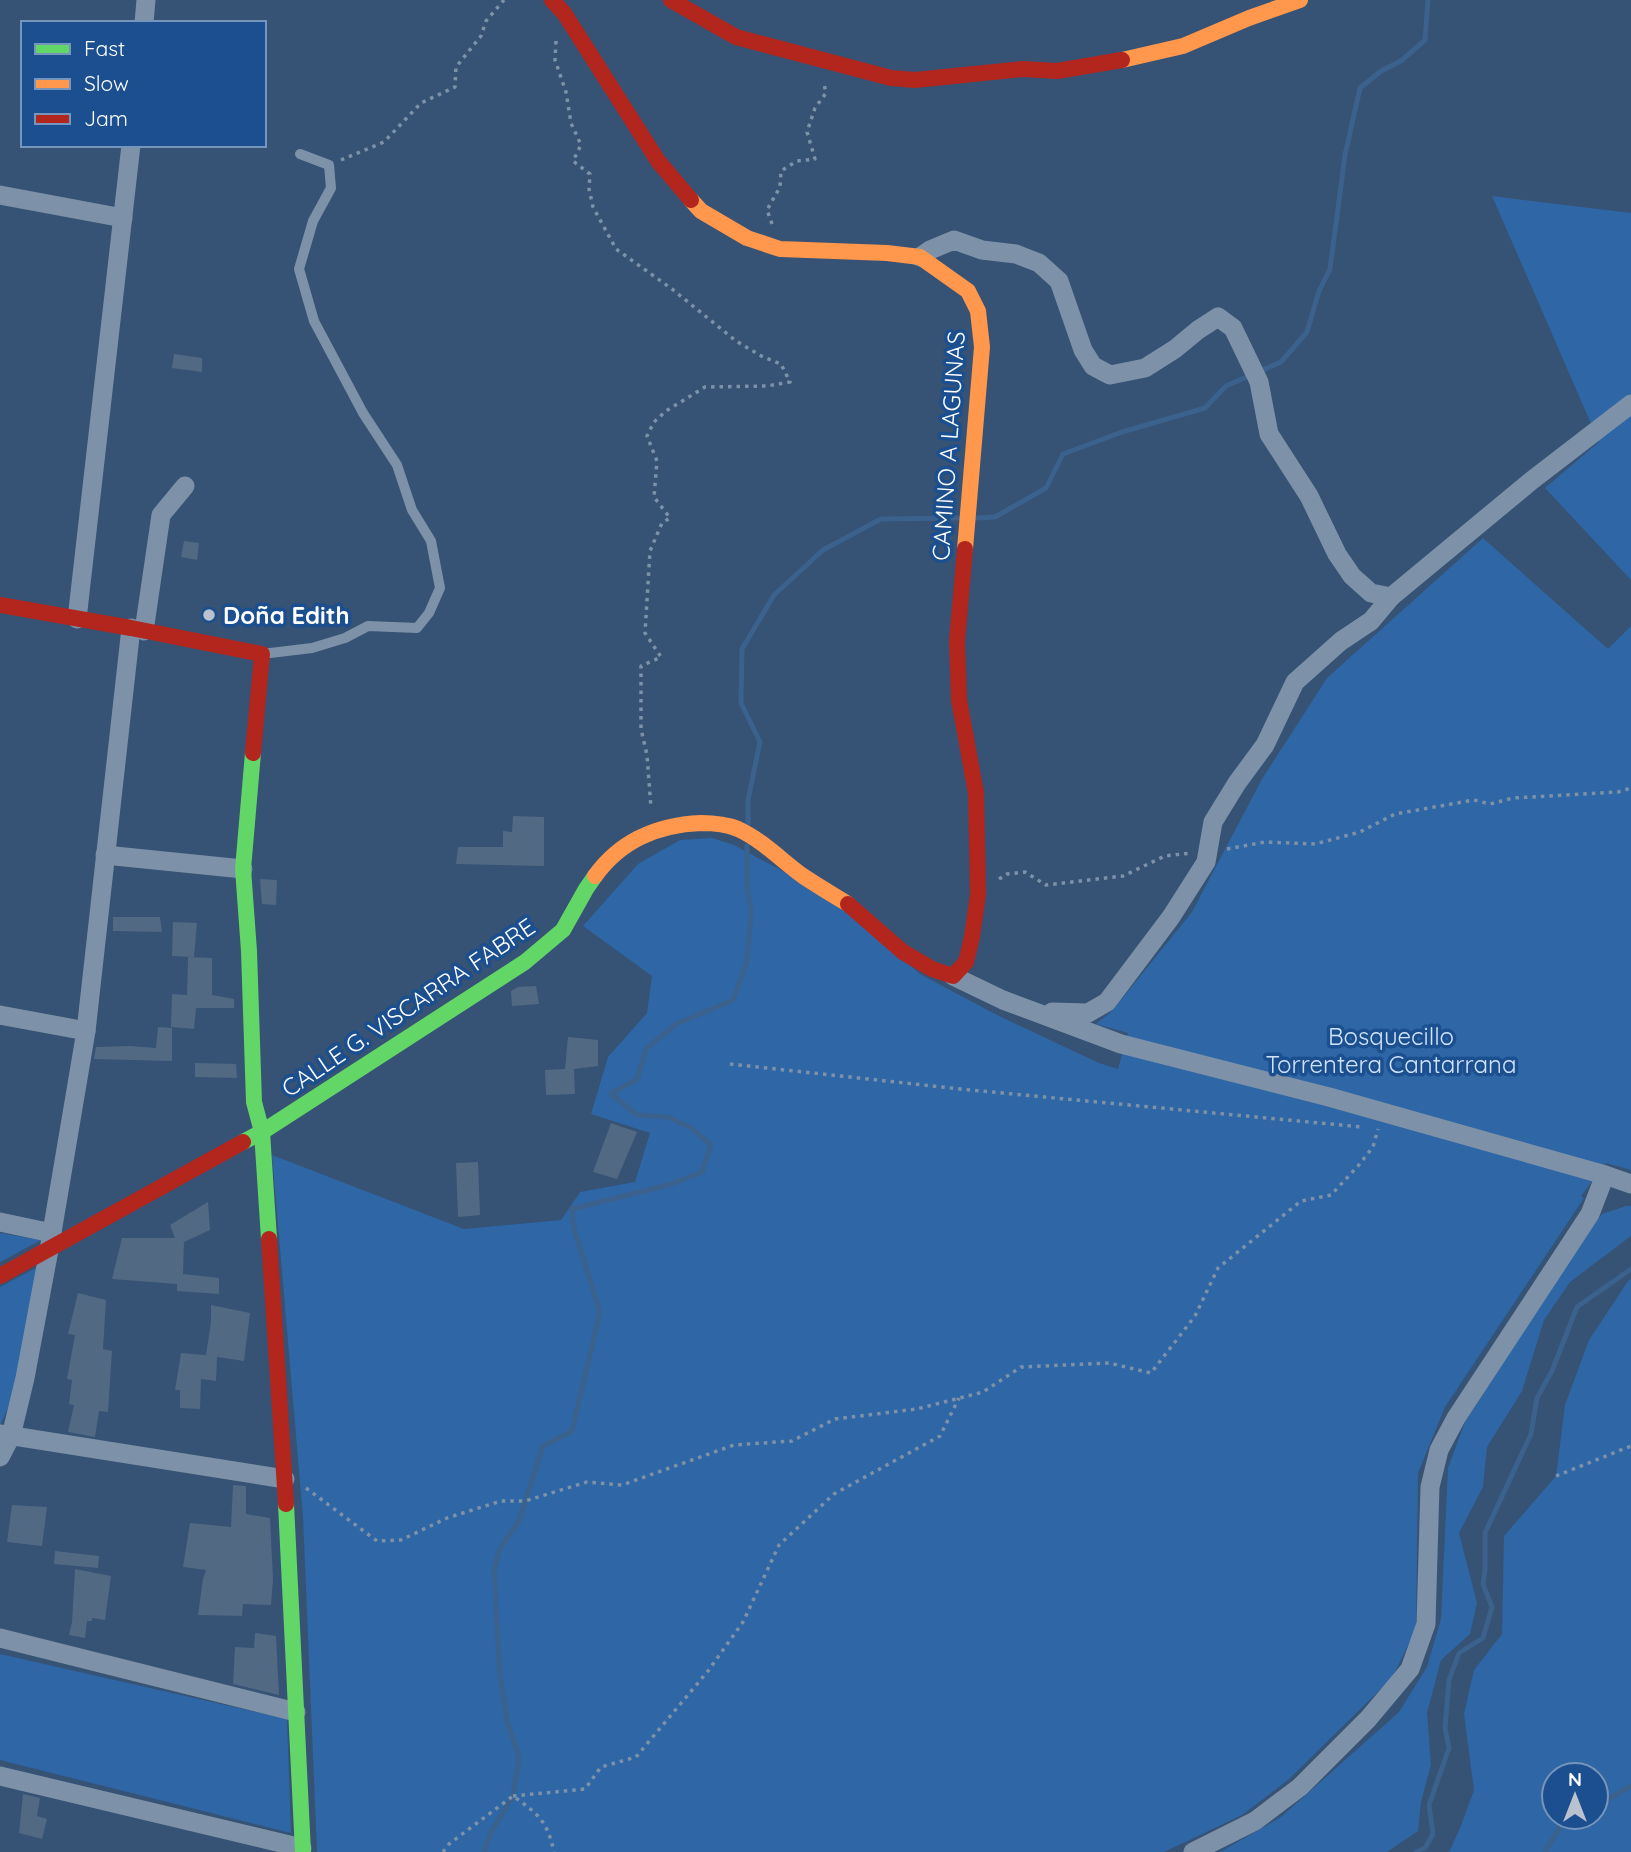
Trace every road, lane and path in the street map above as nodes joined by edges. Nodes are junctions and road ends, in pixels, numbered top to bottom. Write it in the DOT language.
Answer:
graph roads {
  1 [pos="146,0"];
  2 [pos="504,0"];
  3 [pos="552,0"];
  4 [pos="671,0"];
  5 [pos="1300,0"];
  6 [pos="568,20"];
  7 [pos="144,21"];
  8 [pos="830,62"];
  9 [pos="131,147"];
  10 [pos="300,154"];
  11 [pos="330,165"];
  12 [pos="0,195"];
  13 [pos="123,219"];
  14 [pos="780,249"];
  15 [pos="920,257"];
  16 [pos="1631,404"];
  17 [pos="185,486"];
  18 [pos="1391,597"];
  19 [pos="0,605"];
  20 [pos="77,619"];
  21 [pos="137,629"];
  22 [pos="262,654"];
  23 [pos="1631,788"];
  24 [pos="653,831"];
  25 [pos="1208,852"];
  26 [pos="105,855"];
  27 [pos="243,869"];
  28 [pos="978,894"];
  29 [pos="953,976"];
  30 [pos="1003,1000"];
  31 [pos="0,1015"];
  32 [pos="86,1031"];
  33 [pos="730,1064"];
  34 [pos="1382,1112"];
  35 [pos="1365,1127"];
  36 [pos="262,1132"];
  37 [pos="1605,1175"];
  38 [pos="1631,1184"];
  39 [pos="0,1222"];
  40 [pos="51,1241"];
  41 [pos="0,1276"];
  42 [pos="959,1398"];
  43 [pos="6,1435"];
  44 [pos="1631,1446"];
  45 [pos="0,1457"];
  46 [pos="1556,1476"];
  47 [pos="285,1479"];
  48 [pos="0,1638"];
  49 [pos="296,1712"];
  50 [pos="0,1776"];
  51 [pos="513,1796"];
  52 [pos="302,1850"];
  53 [pos="443,1852"];
  54 [pos="554,1852"];
  55 [pos="1193,1852"];
  1 -- 7 [label="street"];
  2 -- 11 [label="path"];
  3 -- 6 [label="street, CAMINO A LAGUNAS"];
  4 -- 8 [label="street"];
  5 -- 8 [label="street"];
  6 -- 14 [label="street, CAMINO A LAGUNAS"];
  6 -- 24 [label="path"];
  8 -- 14 [label="path"];
  9 -- 13 [label="street"];
  10 -- 11 [label="lane"];
  11 -- 22 [label="lane"];
  12 -- 13 [label="street"];
  13 -- 20 [label="street"];
  14 -- 15 [label="street, CAMINO A LAGUNAS"];
  15 -- 18 [label="street"];
  15 -- 28 [label="street, CAMINO A LAGUNAS"];
  16 -- 18 [label="street"];
  17 -- 21 [label="street"];
  18 -- 25 [label="street"];
  19 -- 20 [label="street"];
  20 -- 21 [label="street"];
  21 -- 22 [label="street"];
  21 -- 26 [label="street"];
  22 -- 27 [label="street"];
  23 -- 25 [label="path"];
  24 -- 29 [label="street, CALLE G. VISCARRA FABRE"];
  24 -- 36 [label="street, CALLE G. VISCARRA FABRE"];
  25 -- 28 [label="path"];
  25 -- 30 [label="street"];
  26 -- 27 [label="street"];
  26 -- 32 [label="street"];
  27 -- 36 [label="street"];
  28 -- 29 [label="street, CAMINO A LAGUNAS"];
  29 -- 30 [label="street"];
  30 -- 34 [label="street"];
  31 -- 32 [label="street"];
  32 -- 40 [label="street"];
  33 -- 35 [label="path"];
  34 -- 37 [label="street"];
  34 -- 42 [label="path"];
  36 -- 40 [label="street, CALLE G. VISCARRA FABRE"];
  36 -- 47 [label="street"];
  37 -- 38 [label="street"];
  37 -- 55 [label="street"];
  39 -- 40 [label="street"];
  40 -- 41 [label="street, CALLE G. VISCARRA FABRE"];
  40 -- 43 [label="street"];
  42 -- 47 [label="path"];
  42 -- 51 [label="path"];
  43 -- 45 [label="street"];
  43 -- 47 [label="street"];
  44 -- 46 [label="path"];
  47 -- 49 [label="street"];
  48 -- 49 [label="street"];
  49 -- 52 [label="street"];
  50 -- 52 [label="street"];
  51 -- 53 [label="path"];
  51 -- 54 [label="path"];
}
